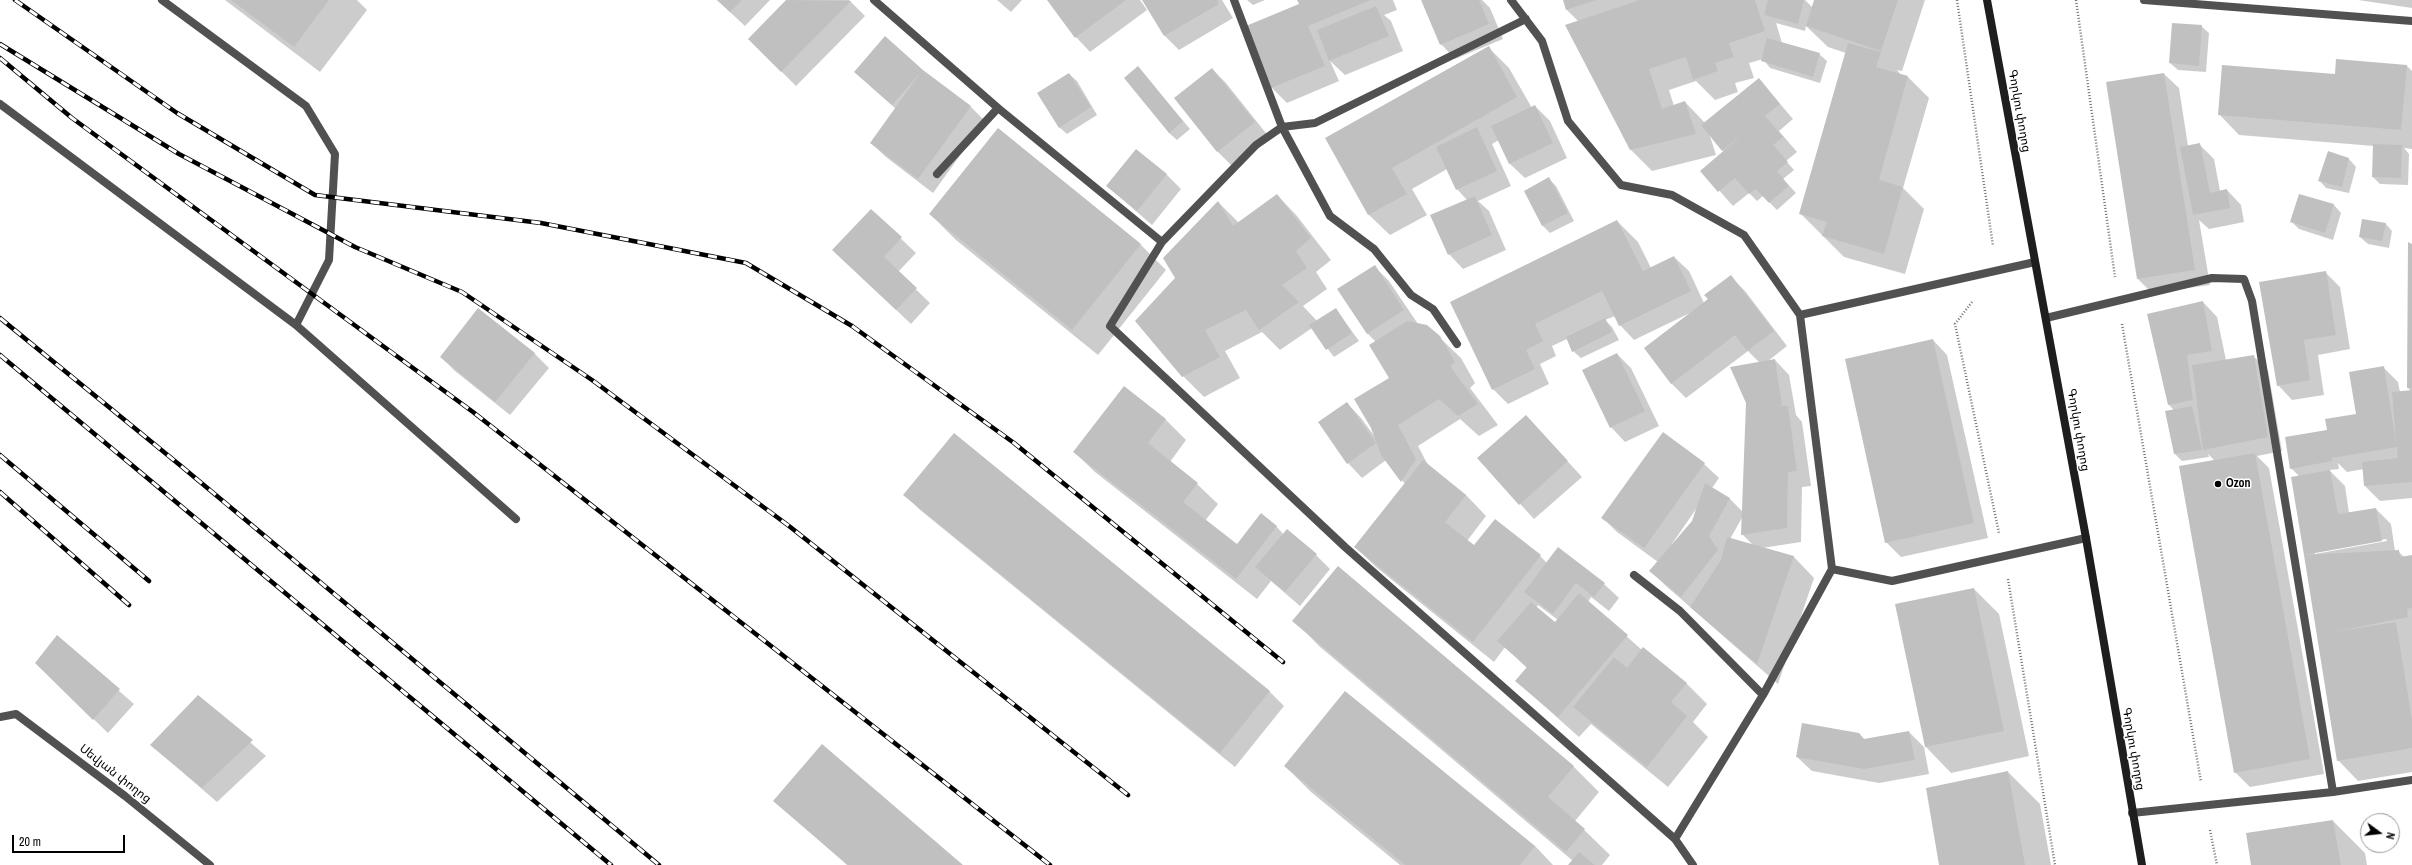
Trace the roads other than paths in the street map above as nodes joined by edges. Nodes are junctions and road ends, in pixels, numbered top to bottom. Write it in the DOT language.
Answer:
graph roads {
  1 [pos="162,0"];
  2 [pos="874,0"];
  3 [pos="1234,0"];
  4 [pos="1512,0"];
  5 [pos="1987,0"];
  6 [pos="2144,0"];
  7 [pos="1526,19"];
  8 [pos="2412,21"];
  9 [pos="0,104"];
  10 [pos="998,108"];
  11 [pos="1282,126"];
  12 [pos="936,174"];
  13 [pos="1162,242"];
  14 [pos="2035,262"];
  15 [pos="1800,315"];
  16 [pos="2046,318"];
  17 [pos="296,325"];
  18 [pos="1457,344"];
  19 [pos="516,519"];
  20 [pos="2086,538"];
  21 [pos="1832,569"];
  22 [pos="1634,575"];
  23 [pos="1763,695"];
  24 [pos="0,717"];
  25 [pos="2412,780"];
  26 [pos="2333,792"];
  27 [pos="2132,813"];
  28 [pos="1675,839"];
  29 [pos="210,865"];
  30 [pos="1693,865"];
  31 [pos="2142,865"];
  1 -- 17 [label="street"];
  2 -- 10 [label="street"];
  3 -- 11 [label="street"];
  4 -- 7 [label="street"];
  5 -- 14 [label="main road, Գորկու փողոց"];
  6 -- 8 [label="street"];
  7 -- 11 [label="street"];
  7 -- 15 [label="street"];
  9 -- 17 [label="street"];
  10 -- 12 [label="street"];
  10 -- 13 [label="street"];
  11 -- 13 [label="street"];
  11 -- 18 [label="street"];
  13 -- 28 [label="street"];
  14 -- 15 [label="street"];
  14 -- 16 [label="main road, Գորկու փողոց"];
  15 -- 21 [label="street"];
  16 -- 20 [label="main road, Գորկու փողոց"];
  16 -- 26 [label="street"];
  17 -- 19 [label="street"];
  20 -- 21 [label="street"];
  20 -- 27 [label="main road, Գորկու փողոց"];
  21 -- 23 [label="street"];
  22 -- 23 [label="street"];
  23 -- 28 [label="street"];
  24 -- 29 [label="street, Սեվյան փողոց"];
  25 -- 26 [label="street"];
  26 -- 27 [label="street"];
  27 -- 31 [label="main road, Գորկու փողոց"];
  28 -- 30 [label="street"];
}
